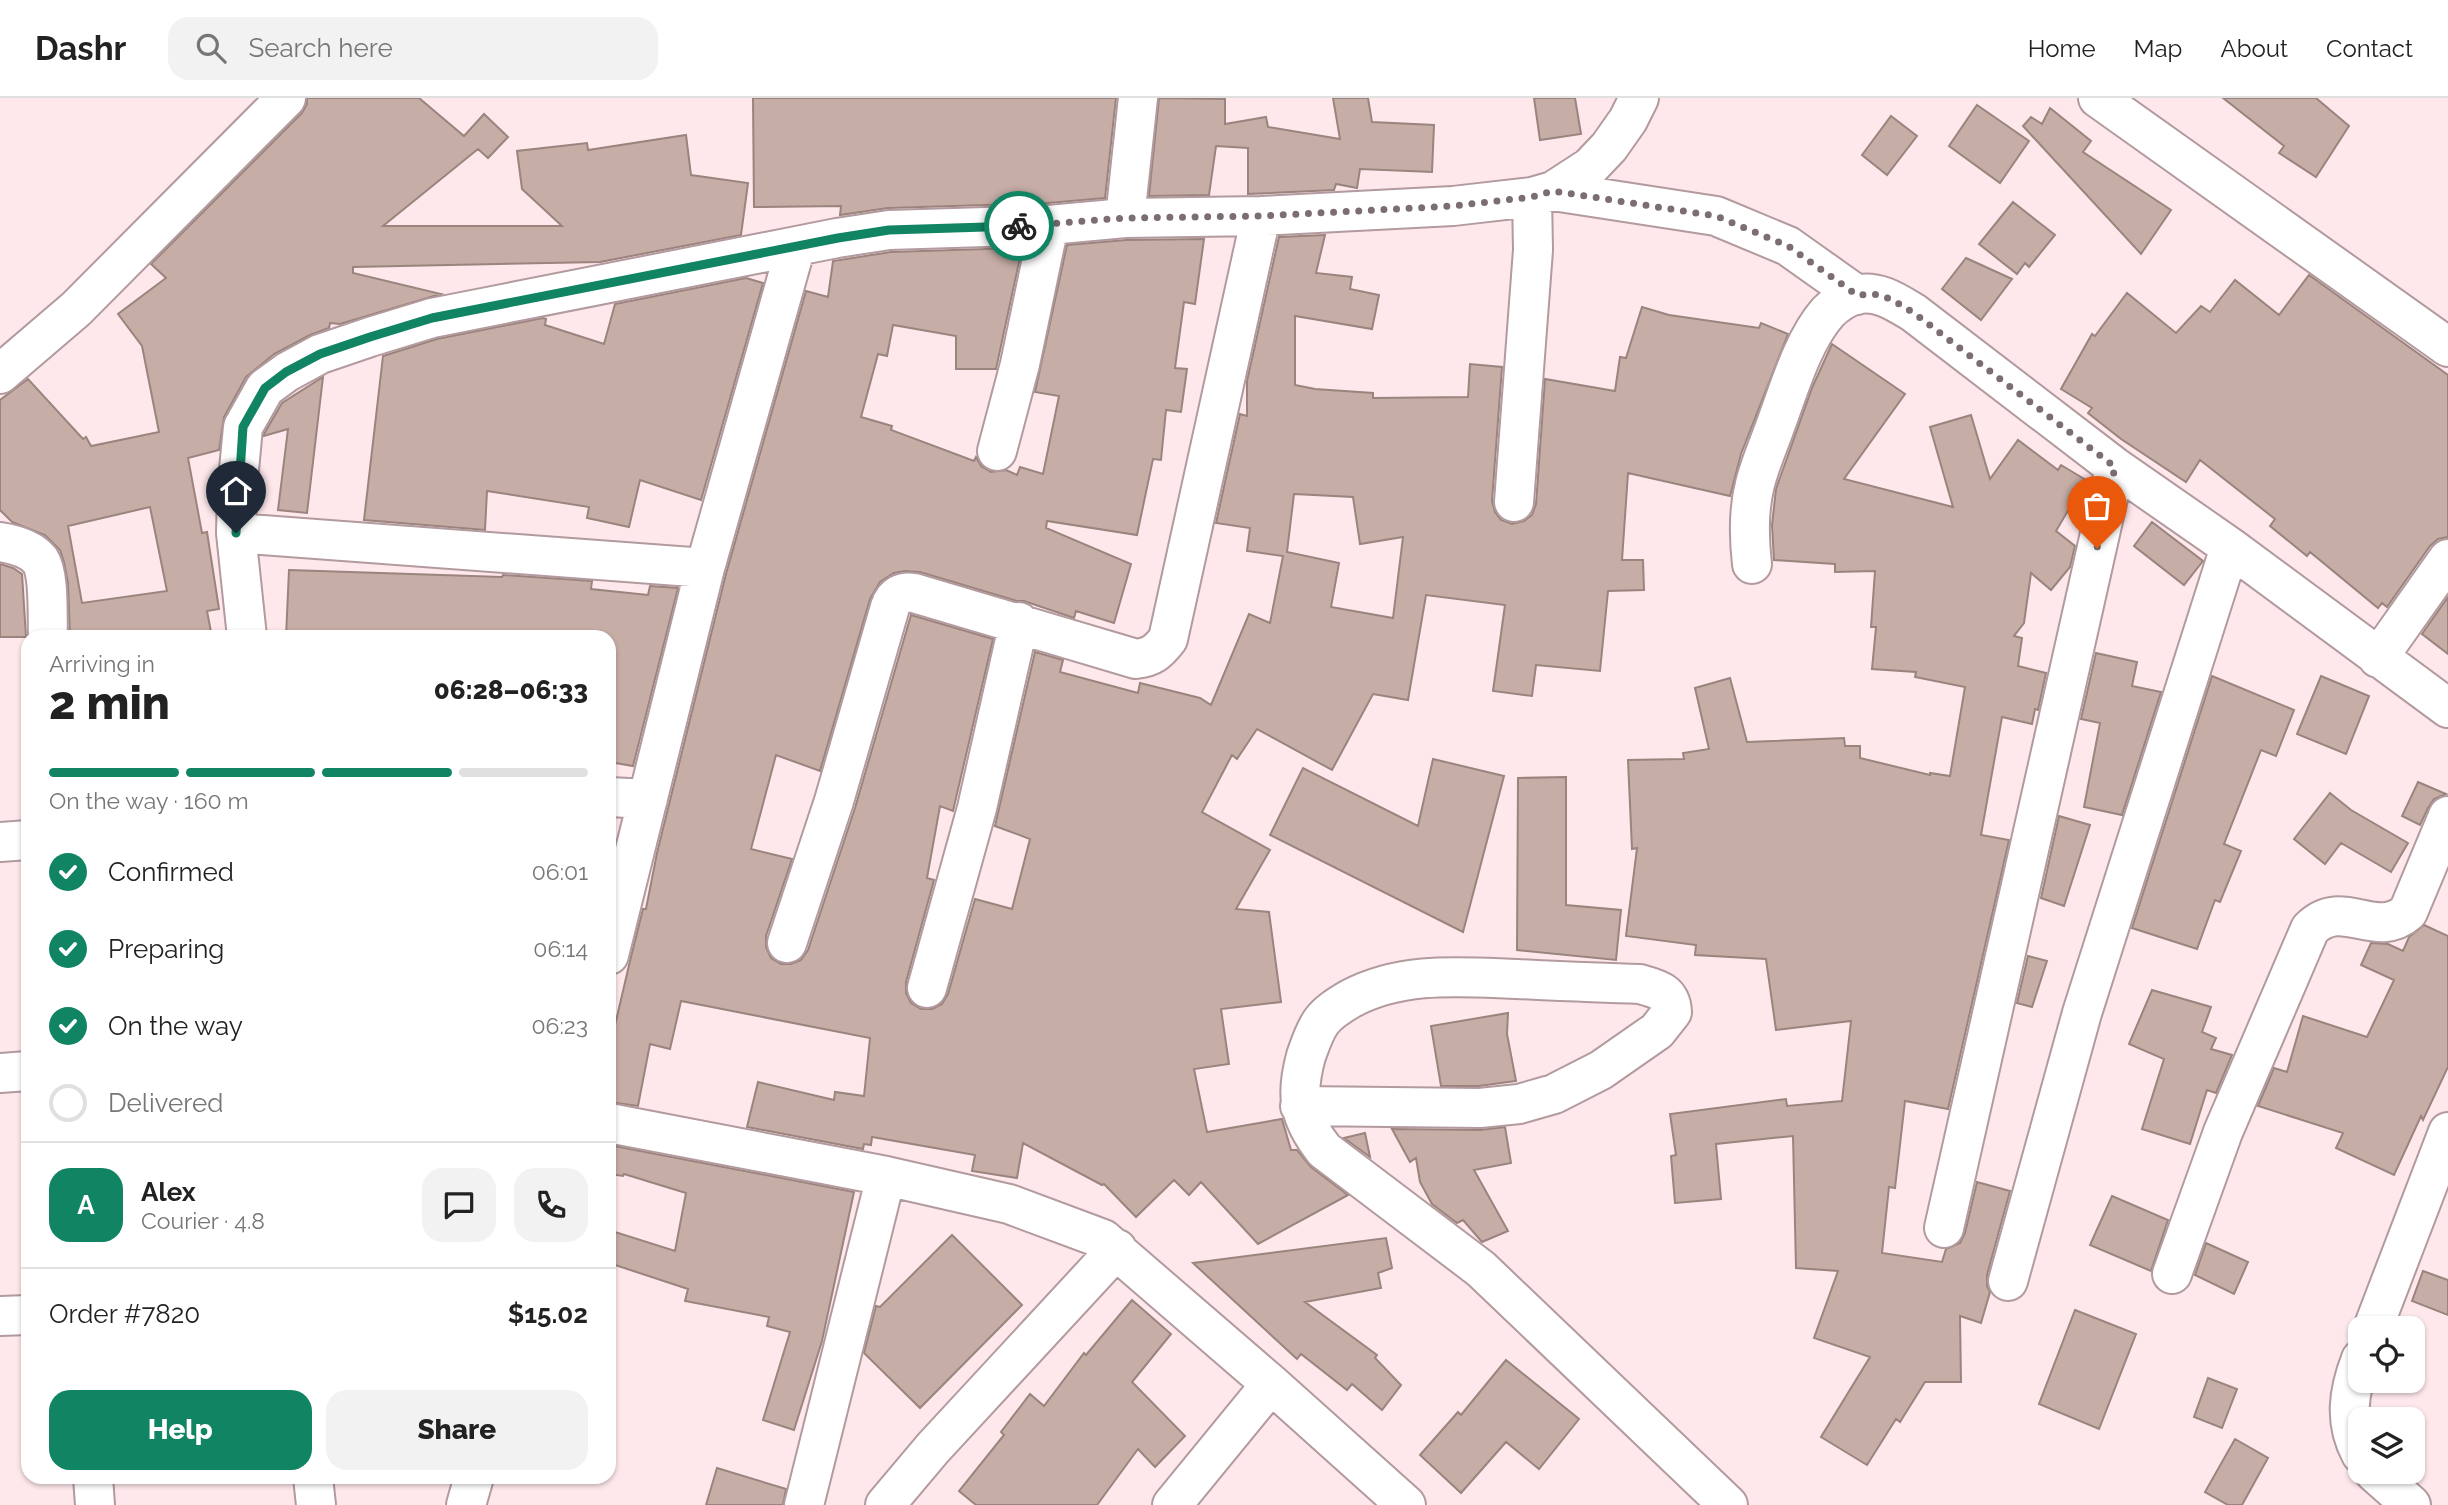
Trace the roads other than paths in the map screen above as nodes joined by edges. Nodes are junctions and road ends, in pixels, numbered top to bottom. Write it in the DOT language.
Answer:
graph roads {
  1 [pos="286,98"];
  2 [pos="1138,98"];
  3 [pos="1639,98"];
  4 [pos="2098,98"];
  5 [pos="1542,194"];
  6 [pos="1261,216"];
  7 [pos="1125,218"];
  8 [pos="1049,225"];
  9 [pos="796,246"];
  10 [pos="1857,295"];
  11 [pos="2448,347"];
  12 [pos="0,374"];
  13 [pos="997,451"];
  14 [pos="2115,467"];
  15 [pos="1514,502"];
  16 [pos="236,533"];
  17 [pos="0,542"];
  18 [pos="2230,547"];
  19 [pos="2448,559"];
  20 [pos="1752,564"];
  21 [pos="705,568"];
  22 [pos="1019,622"];
  23 [pos="48,630"];
  24 [pos="246,630"];
  25 [pos="2378,658"];
  26 [pos="2448,708"];
  27 [pos="616,797"];
  28 [pos="648,799"];
  29 [pos="2448,816"];
  30 [pos="21,840"];
  31 [pos="0,842"];
  32 [pos="616,927"];
  33 [pos="787,943"];
  34 [pos="927,988"];
  35 [pos="21,1072"];
  36 [pos="0,1073"];
  37 [pos="1300,1106"];
  38 [pos="616,1124"];
  39 [pos="2448,1132"];
  40 [pos="886,1176"];
  41 [pos="1944,1228"];
  42 [pos="1117,1249"];
  43 [pos="2172,1274"];
  44 [pos="2008,1281"];
  45 [pos="21,1315"];
  46 [pos="0,1316"];
  47 [pos="2378,1316"];
  48 [pos="1271,1384"];
  49 [pos="94,1484"];
  50 [pos="314,1484"];
  51 [pos="472,1484"];
  52 [pos="2388,1484"];
  53 [pos="95,1505"];
  54 [pos="316,1505"];
  55 [pos="466,1505"];
  56 [pos="804,1505"];
  57 [pos="885,1505"];
  58 [pos="1172,1505"];
  59 [pos="1406,1505"];
  60 [pos="1728,1505"];
  61 [pos="2412,1505"];
  1 -- 12 [label="street"];
  2 -- 7 [label="street"];
  3 -- 5 [label="street"];
  4 -- 11 [label="street"];
  5 -- 6 [label="street"];
  5 -- 10 [label="street"];
  5 -- 15 [label="street"];
  6 -- 7 [label="street"];
  6 -- 22 [label="street"];
  7 -- 8 [label="street"];
  8 -- 9 [label="street"];
  8 -- 13 [label="street"];
  9 -- 16 [label="street"];
  9 -- 21 [label="street"];
  10 -- 14 [label="street"];
  10 -- 20 [label="street"];
  14 -- 18 [label="street"];
  14 -- 41 [label="street"];
  16 -- 21 [label="street"];
  16 -- 24 [label="street"];
  17 -- 23 [label="street"];
  18 -- 25 [label="street"];
  18 -- 44 [label="street"];
  19 -- 25 [label="street"];
  21 -- 28 [label="street"];
  22 -- 33 [label="street"];
  22 -- 34 [label="street"];
  25 -- 26 [label="street"];
  27 -- 28 [label="street"];
  28 -- 32 [label="street"];
  29 -- 43 [label="street"];
  30 -- 31 [label="street"];
  35 -- 36 [label="street"];
  37 -- 37 [label="street"];
  37 -- 60 [label="street"];
  38 -- 40 [label="street"];
  39 -- 47 [label="street"];
  40 -- 42 [label="street"];
  40 -- 56 [label="street"];
  42 -- 48 [label="street"];
  42 -- 57 [label="street"];
  45 -- 46 [label="street"];
  48 -- 58 [label="street"];
  48 -- 59 [label="street"];
  49 -- 53 [label="street"];
  50 -- 54 [label="street"];
  51 -- 55 [label="street"];
  52 -- 61 [label="street"];
}
